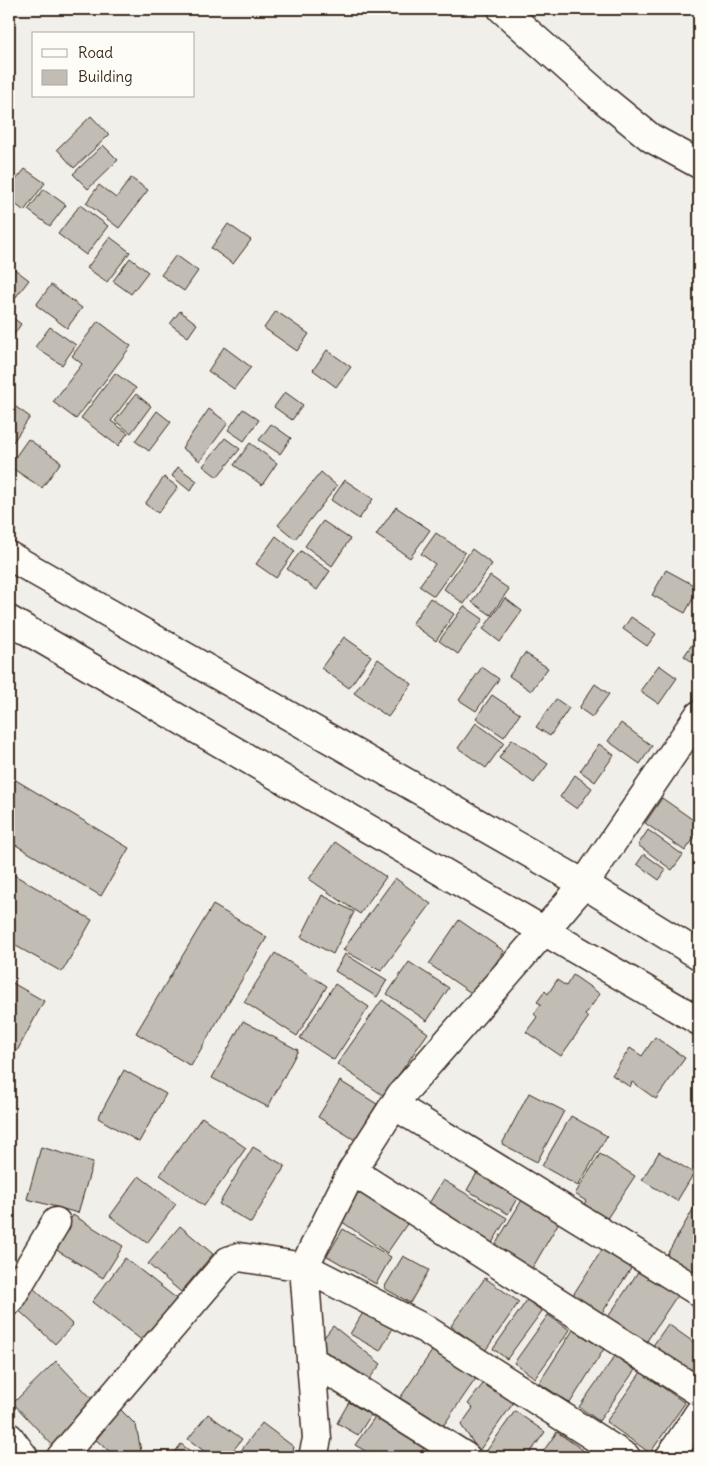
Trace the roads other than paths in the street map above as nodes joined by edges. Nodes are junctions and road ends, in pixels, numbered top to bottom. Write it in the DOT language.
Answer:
graph roads {
  1 [pos="502,9"];
  2 [pos="699,164"];
  3 [pos="9,556"];
  4 [pos="9,620"];
  5 [pos="699,715"];
  6 [pos="584,884"];
  7 [pos="544,931"];
  8 [pos="699,955"];
  9 [pos="699,1021"];
  10 [pos="394,1105"];
  11 [pos="352,1172"];
  12 [pos="56,1222"];
  13 [pos="304,1267"];
  14 [pos="699,1292"];
  15 [pos="9,1301"];
  16 [pos="311,1360"];
  17 [pos="699,1392"];
  18 [pos="699,1413"];
  19 [pos="9,1437"];
  20 [pos="24,1457"];
  21 [pos="61,1457"];
  22 [pos="313,1457"];
  23 [pos="466,1457"];
  24 [pos="626,1457"];
  25 [pos="670,1457"];
  1 -- 2 [label="street"];
  3 -- 6 [label="street"];
  4 -- 7 [label="street"];
  5 -- 6 [label="street"];
  6 -- 7 [label="street"];
  6 -- 8 [label="street"];
  7 -- 9 [label="street"];
  7 -- 10 [label="street"];
  10 -- 11 [label="street"];
  10 -- 14 [label="street"];
  11 -- 13 [label="street"];
  11 -- 17 [label="street"];
  12 -- 15 [label="street"];
  13 -- 16 [label="street"];
  13 -- 21 [label="street"];
  13 -- 24 [label="street"];
  16 -- 22 [label="street"];
  16 -- 23 [label="street"];
  18 -- 25 [label="street"];
  19 -- 20 [label="street"];
}
